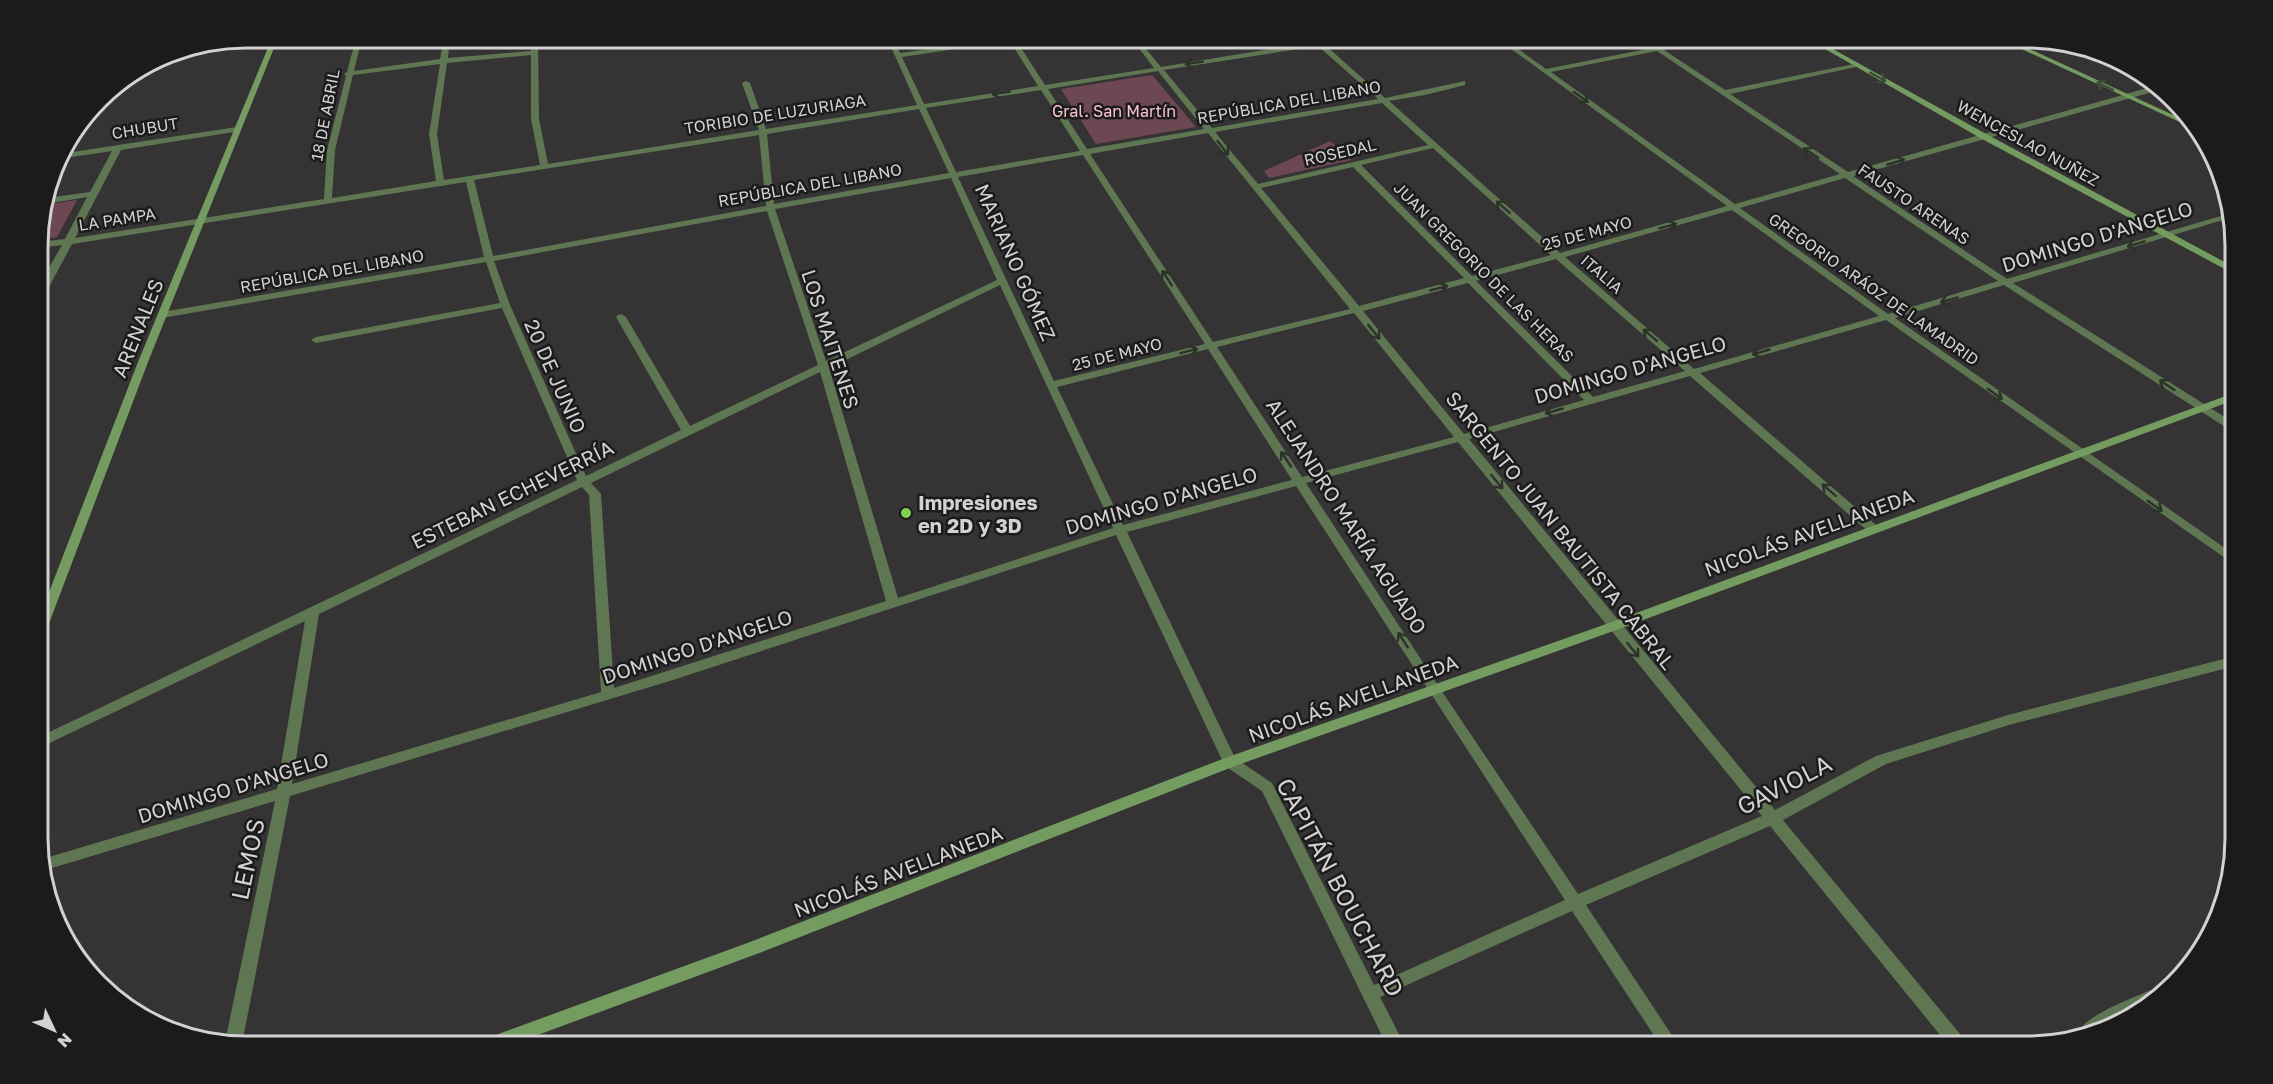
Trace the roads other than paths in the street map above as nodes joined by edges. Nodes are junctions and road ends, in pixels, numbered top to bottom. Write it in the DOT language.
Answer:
graph roads {
  1 [pos="271,48"];
  2 [pos="356,48"];
  3 [pos="445,48"];
  4 [pos="535,48"];
  5 [pos="895,48"];
  6 [pos="945,48"];
  7 [pos="1018,48"];
  8 [pos="1142,48"];
  9 [pos="1272,48"];
  10 [pos="1326,48"];
  11 [pos="1513,48"];
  12 [pos="1662,48"];
  13 [pos="1826,48"];
  14 [pos="2023,48"];
  15 [pos="1657,49"];
  16 [pos="535,53"];
  17 [pos="898,55"];
  18 [pos="443,62"];
  19 [pos="1856,65"];
  20 [pos="1159,68"];
  21 [pos="1545,71"];
  22 [pos="348,74"];
  23 [pos="746,83"];
  24 [pos="1462,83"];
  25 [pos="1043,87"];
  26 [pos="2149,90"];
  27 [pos="1723,93"];
  28 [pos="2128,96"];
  29 [pos="1384,101"];
  30 [pos="922,106"];
  31 [pos="2180,120"];
  32 [pos="237,129"];
  33 [pos="1209,130"];
  34 [pos="763,131"];
  35 [pos="1985,137"];
  36 [pos="1433,146"];
  37 [pos="118,148"];
  38 [pos="1085,152"];
  39 [pos="70,155"];
  40 [pos="1355,164"];
  41 [pos="544,166"];
  42 [pos="955,175"];
  43 [pos="1846,176"];
  44 [pos="469,178"];
  45 [pos="440,182"];
  46 [pos="1254,187"];
  47 [pos="93,194"];
  48 [pos="54,200"];
  49 [pos="328,200"];
  50 [pos="770,207"];
  51 [pos="1734,208"];
  52 [pos="2223,218"];
  53 [pos="200,221"];
  54 [pos="2166,235"];
  55 [pos="66,242"];
  56 [pos="48,244"];
  57 [pos="1558,256"];
  58 [pos="489,259"];
  59 [pos="2225,267"];
  60 [pos="48,275"];
  61 [pos="1470,280"];
  62 [pos="1002,281"];
  63 [pos="2007,283"];
  64 [pos="505,305"];
  65 [pos="1356,310"];
  66 [pos="162,315"];
  67 [pos="621,317"];
  68 [pos="1887,317"];
  69 [pos="316,340"];
  70 [pos="1210,346"];
  71 [pos="823,366"];
  72 [pos="1693,371"];
  73 [pos="1051,386"];
  74 [pos="2225,399"];
  75 [pos="1591,401"];
  76 [pos="2202,408"];
  77 [pos="2225,422"];
  78 [pos="687,431"];
  79 [pos="1461,438"];
  80 [pos="2077,452"];
  81 [pos="1300,480"];
  82 [pos="583,481"];
  83 [pos="1873,529"];
  84 [pos="1119,530"];
  85 [pos="2225,554"];
  86 [pos="893,603"];
  87 [pos="313,610"];
  88 [pos="48,611"];
  89 [pos="1614,626"];
  90 [pos="2225,664"];
  91 [pos="1434,690"];
  92 [pos="608,695"];
  93 [pos="48,739"];
  94 [pos="1230,762"];
  95 [pos="284,791"];
  96 [pos="1772,819"];
  97 [pos="50,863"];
  98 [pos="1576,902"];
  99 [pos="1370,994"];
  100 [pos="2129,1007"];
  101 [pos="2104,1020"];
  102 [pos="235,1036"];
  103 [pos="515,1036"];
  104 [pos="1391,1036"];
  105 [pos="1664,1036"];
  106 [pos="1951,1036"];
  1 -- 32 [label="street, ARENALES"];
  2 -- 22 [label="street, 18 DE ABRIL"];
  3 -- 18 [label="street"];
  4 -- 16 [label="street"];
  5 -- 17 [label="street, MARIANO GÓMEZ"];
  6 -- 17 [label="street"];
  7 -- 25 [label="street, ALEJANDRO MARÍA AGUADO"];
  8 -- 20 [label="street, SARGENTO JUAN BAUTISTA CABRAL"];
  9 -- 20 [label="street, TORIBIO DE LUZURIAGA, one-way"];
  10 -- 29 [label="street, ITALIA"];
  11 -- 21 [label="street, GREGORIO ARÁOZ DE LAMADRID"];
  12 -- 15 [label="street"];
  13 -- 19 [label="street, WENCESLAO NUÑEZ"];
  28 -- 14 [label="street, one-way"];
  15 -- 21 [label="street"];
  15 -- 27 [label="street, FAUSTO ARENAS"];
  16 -- 18 [label="street"];
  16 -- 41 [label="street"];
  17 -- 30 [label="street, MARIANO GÓMEZ"];
  18 -- 22 [label="street"];
  18 -- 45 [label="street"];
  19 -- 27 [label="street"];
  19 -- 35 [label="street, WENCESLAO NUÑEZ, one-way"];
  20 -- 25 [label="street, TORIBIO DE LUZURIAGA"];
  20 -- 33 [label="street, SARGENTO JUAN BAUTISTA CABRAL"];
  21 -- 51 [label="street, GREGORIO ARÁOZ DE LAMADRID, one-way"];
  22 -- 49 [label="street, 18 DE ABRIL"];
  23 -- 34 [label="street, LOS MAITENES"];
  24 -- 29 [label="street, REPÚBLICA DEL LIBANO"];
  25 -- 30 [label="street, TORIBIO DE LUZURIAGA, one-way"];
  25 -- 38 [label="street, ALEJANDRO MARÍA AGUADO"];
  26 -- 28 [label="street, 25 DE MAYO"];
  43 -- 27 [label="street, FAUSTO ARENAS, one-way"];
  28 -- 31 [label="street"];
  28 -- 35 [label="street, 25 DE MAYO"];
  29 -- 33 [label="street, REPÚBLICA DEL LIBANO"];
  29 -- 36 [label="street, ITALIA"];
  30 -- 34 [label="street, TORIBIO DE LUZURIAGA"];
  30 -- 42 [label="street, MARIANO GÓMEZ"];
  32 -- 37 [label="street, CHUBUT"];
  32 -- 53 [label="street, ARENALES"];
  33 -- 38 [label="street, REPÚBLICA DEL LIBANO"];
  33 -- 46 [label="street, SARGENTO JUAN BAUTISTA CABRAL, one-way"];
  34 -- 41 [label="street, TORIBIO DE LUZURIAGA"];
  34 -- 50 [label="street, LOS MAITENES"];
  43 -- 35 [label="street, 25 DE MAYO, one-way"];
  35 -- 54 [label="street, WENCESLAO NUÑEZ"];
  36 -- 40 [label="street, ROSEDAL"];
  57 -- 36 [label="street, ITALIA, one-way"];
  37 -- 39 [label="street, CHUBUT"];
  37 -- 47 [label="street"];
  38 -- 42 [label="street, REPÚBLICA DEL LIBANO"];
  70 -- 38 [label="street, ALEJANDRO MARÍA AGUADO, one-way"];
  40 -- 46 [label="street, ROSEDAL"];
  40 -- 61 [label="street, JUAN GREGORIO DE LAS HERAS"];
  41 -- 44 [label="street, TORIBIO DE LUZURIAGA"];
  42 -- 50 [label="street, REPÚBLICA DEL LIBANO"];
  42 -- 62 [label="street, MARIANO GÓMEZ"];
  43 -- 51 [label="street, 25 DE MAYO"];
  43 -- 63 [label="street, FAUSTO ARENAS"];
  44 -- 45 [label="street, TORIBIO DE LUZURIAGA"];
  44 -- 58 [label="street, 20 DE JUNIO"];
  45 -- 49 [label="street, TORIBIO DE LUZURIAGA"];
  46 -- 65 [label="street, SARGENTO JUAN BAUTISTA CABRAL"];
  47 -- 48 [label="street"];
  47 -- 55 [label="street"];
  49 -- 53 [label="street, TORIBIO DE LUZURIAGA"];
  50 -- 58 [label="street, REPÚBLICA DEL LIBANO"];
  50 -- 71 [label="street, LOS MAITENES"];
  57 -- 51 [label="street, 25 DE MAYO, one-way"];
  51 -- 68 [label="street, GREGORIO ARÁOZ DE LAMADRID"];
  52 -- 54 [label="street, DOMINGO D'ANGELO"];
  53 -- 55 [label="street, LA PAMPA"];
  53 -- 66 [label="street, ARENALES"];
  54 -- 59 [label="street, WENCESLAO NUÑEZ"];
  54 -- 63 [label="street, DOMINGO D'ANGELO, one-way"];
  55 -- 56 [label="street, LA PAMPA"];
  55 -- 60 [label="street"];
  57 -- 61 [label="street, 25 DE MAYO"];
  72 -- 57 [label="street, ITALIA, one-way"];
  58 -- 64 [label="street, 20 DE JUNIO"];
  58 -- 66 [label="street, REPÚBLICA DEL LIBANO"];
  65 -- 61 [label="street, 25 DE MAYO, one-way"];
  61 -- 75 [label="street, JUAN GREGORIO DE LAS HERAS"];
  62 -- 71 [label="street, ESTEBAN ECHEVERRÍA"];
  62 -- 73 [label="street, MARIANO GÓMEZ"];
  63 -- 68 [label="street, DOMINGO D'ANGELO, one-way"];
  76 -- 63 [label="street, FAUSTO ARENAS, one-way"];
  64 -- 69 [label="street"];
  64 -- 82 [label="street, 20 DE JUNIO"];
  65 -- 70 [label="street, 25 DE MAYO"];
  65 -- 79 [label="street, SARGENTO JUAN BAUTISTA CABRAL, one-way"];
  66 -- 88 [label="street, ARENALES"];
  67 -- 78 [label="street"];
  68 -- 72 [label="street, DOMINGO D'ANGELO, one-way"];
  68 -- 80 [label="street, GREGORIO ARÁOZ DE LAMADRID, one-way"];
  73 -- 70 [label="street, 25 DE MAYO, one-way"];
  81 -- 70 [label="street, ALEJANDRO MARÍA AGUADO, one-way"];
  71 -- 78 [label="street, ESTEBAN ECHEVERRÍA"];
  71 -- 86 [label="street, LOS MAITENES"];
  72 -- 75 [label="street, DOMINGO D'ANGELO"];
  83 -- 72 [label="street, ITALIA, one-way"];
  73 -- 84 [label="street, MARIANO GÓMEZ"];
  74 -- 76 [label="street, NICOLÁS AVELLANEDA"];
  75 -- 79 [label="street, DOMINGO D'ANGELO, one-way"];
  76 -- 77 [label="street, FAUSTO ARENAS"];
  76 -- 80 [label="street, NICOLÁS AVELLANEDA"];
  78 -- 82 [label="street, ESTEBAN ECHEVERRÍA"];
  79 -- 81 [label="street, DOMINGO D'ANGELO"];
  79 -- 89 [label="street, SARGENTO JUAN BAUTISTA CABRAL, one-way"];
  80 -- 83 [label="street, NICOLÁS AVELLANEDA"];
  80 -- 85 [label="street, GREGORIO ARÁOZ DE LAMADRID, one-way"];
  81 -- 84 [label="street, DOMINGO D'ANGELO"];
  91 -- 81 [label="street, ALEJANDRO MARÍA AGUADO, one-way"];
  82 -- 87 [label="street, ESTEBAN ECHEVERRÍA"];
  82 -- 92 [label="street, 20 DE JUNIO"];
  83 -- 89 [label="street, NICOLÁS AVELLANEDA"];
  84 -- 86 [label="street, DOMINGO D'ANGELO"];
  84 -- 94 [label="street, MARIANO GÓMEZ"];
  86 -- 92 [label="street, DOMINGO D'ANGELO"];
  87 -- 93 [label="street, ESTEBAN ECHEVERRÍA"];
  87 -- 95 [label="street, LEMOS"];
  89 -- 91 [label="street, NICOLÁS AVELLANEDA"];
  89 -- 96 [label="street, SARGENTO JUAN BAUTISTA CABRAL, one-way"];
  90 -- 96 [label="street, GAVIOLA"];
  91 -- 94 [label="street, NICOLÁS AVELLANEDA"];
  91 -- 98 [label="street, ALEJANDRO MARÍA AGUADO"];
  92 -- 95 [label="street, DOMINGO D'ANGELO"];
  94 -- 99 [label="street, CAPITÁN BOUCHARD"];
  94 -- 103 [label="street, NICOLÁS AVELLANEDA"];
  95 -- 97 [label="street, DOMINGO D'ANGELO"];
  95 -- 102 [label="street, LEMOS"];
  96 -- 98 [label="street, GAVIOLA"];
  96 -- 106 [label="street, SARGENTO JUAN BAUTISTA CABRAL"];
  98 -- 99 [label="street, GAVIOLA"];
  98 -- 105 [label="street, ALEJANDRO MARÍA AGUADO"];
  99 -- 104 [label="street, CAPITÁN BOUCHARD"];
  100 -- 101 [label="street"];
}
